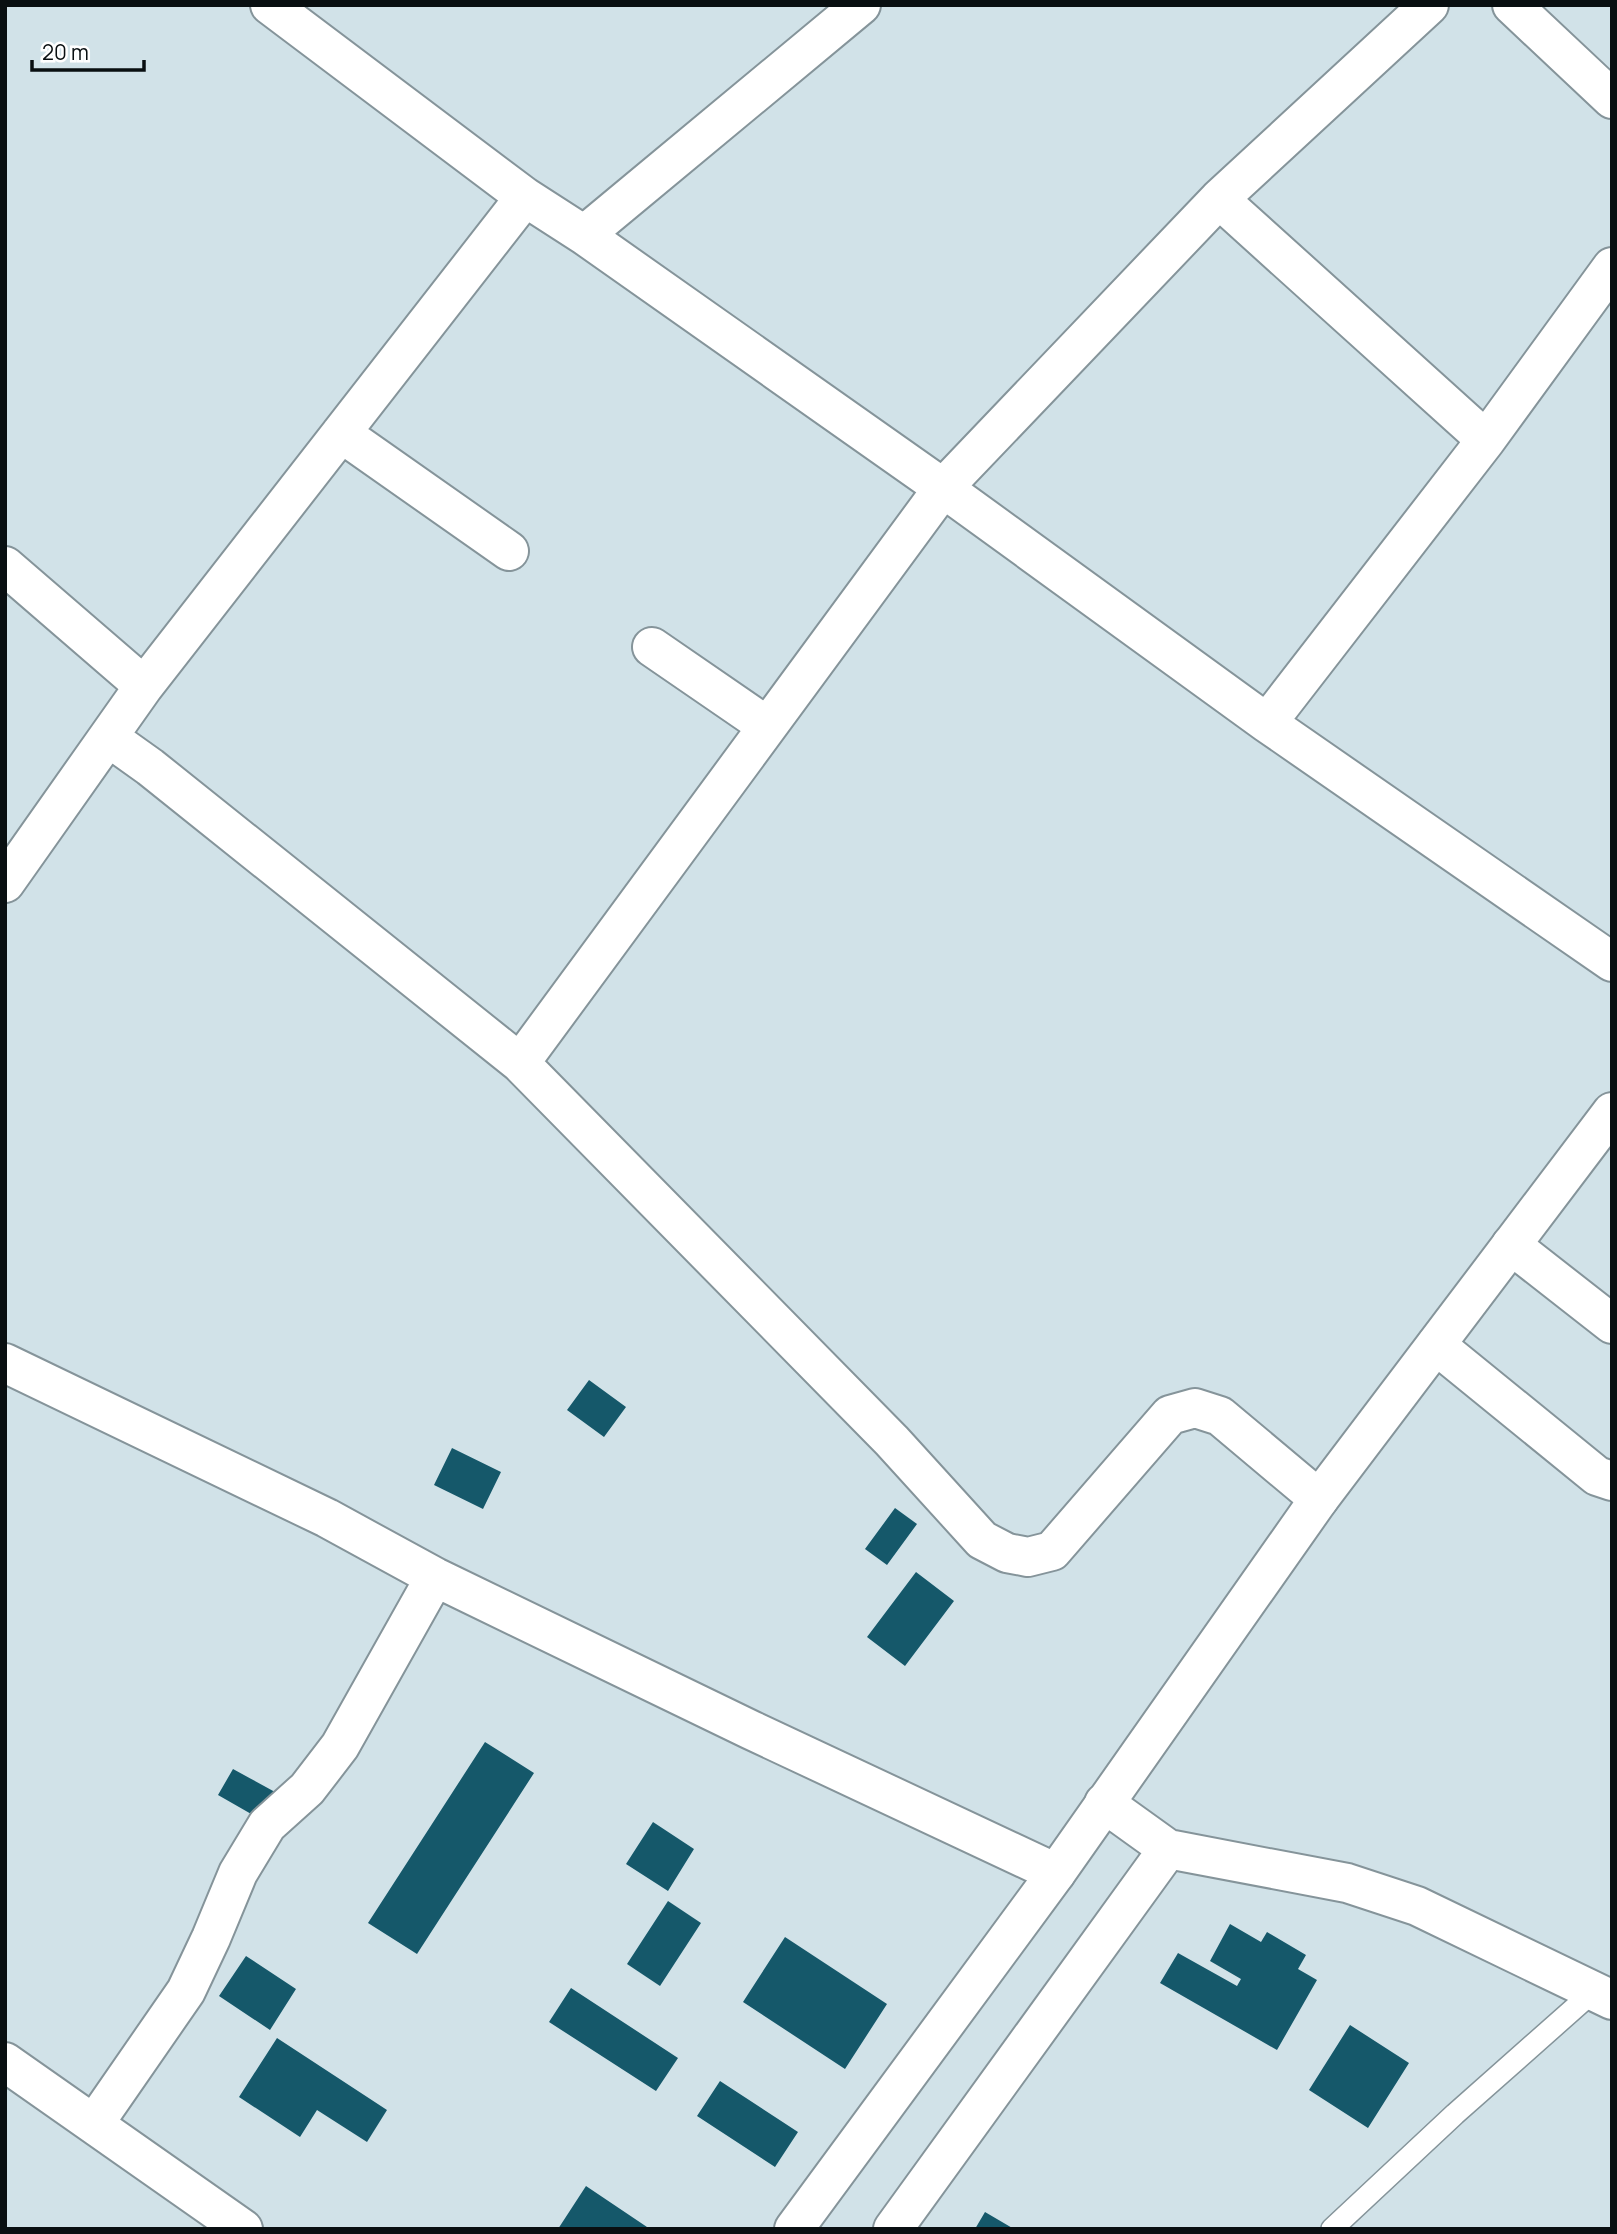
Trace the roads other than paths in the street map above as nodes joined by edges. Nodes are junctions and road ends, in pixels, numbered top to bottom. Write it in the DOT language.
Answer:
graph roads {
  1 [pos="270,5"];
  2 [pos="1429,5"];
  3 [pos="1512,5"];
  4 [pos="859,6"];
  5 [pos="1612,99"];
  6 [pos="525,197"];
  7 [pos="1219,199"];
  8 [pos="584,235"];
  9 [pos="1612,267"];
  10 [pos="341,433"];
  11 [pos="1486,440"];
  12 [pos="943,488"];
  13 [pos="509,551"];
  14 [pos="5,566"];
  15 [pos="652,647"];
  16 [pos="144,686"];
  17 [pos="1267,723"];
  18 [pos="767,726"];
  19 [pos="108,737"];
  20 [pos="5,883"];
  21 [pos="1612,962"];
  22 [pos="520,1063"];
  23 [pos="1612,1112"];
  24 [pos="1511,1245"];
  25 [pos="1612,1324"];
  26 [pos="1436,1345"];
  27 [pos="5,1363"];
  28 [pos="1612,1481"];
  29 [pos="1319,1500"];
  30 [pos="435,1577"];
  31 [pos="1104,1803"];
  32 [pos="1168,1849"];
  33 [pos="1056,1873"];
  34 [pos="1603,1995"];
  35 [pos="5,2062"];
  36 [pos="94,2124"];
  37 [pos="243,2229"];
  38 [pos="794,2229"];
  39 [pos="893,2229"];
  40 [pos="1332,2229"];
  1 -- 6 [label="street"];
  2 -- 7 [label="street"];
  3 -- 5 [label="street"];
  4 -- 8 [label="street"];
  6 -- 8 [label="street"];
  6 -- 10 [label="street"];
  7 -- 11 [label="street"];
  7 -- 12 [label="street"];
  8 -- 12 [label="street"];
  9 -- 11 [label="street"];
  10 -- 13 [label="street"];
  10 -- 16 [label="street"];
  11 -- 17 [label="street"];
  12 -- 17 [label="street"];
  12 -- 18 [label="street"];
  14 -- 16 [label="street"];
  15 -- 18 [label="street"];
  16 -- 19 [label="street"];
  17 -- 21 [label="street"];
  18 -- 22 [label="street"];
  19 -- 20 [label="street"];
  19 -- 22 [label="street"];
  22 -- 29 [label="street"];
  23 -- 24 [label="street"];
  24 -- 25 [label="street"];
  24 -- 26 [label="street"];
  26 -- 28 [label="street"];
  26 -- 29 [label="street"];
  27 -- 30 [label="street"];
  29 -- 31 [label="street"];
  30 -- 33 [label="street"];
  30 -- 36 [label="street"];
  31 -- 32 [label="street"];
  31 -- 33 [label="street"];
  32 -- 34 [label="street"];
  32 -- 39 [label="street"];
  33 -- 38 [label="street"];
  34 -- 40 [label="lane"];
  35 -- 36 [label="street"];
  36 -- 37 [label="street"];
}
